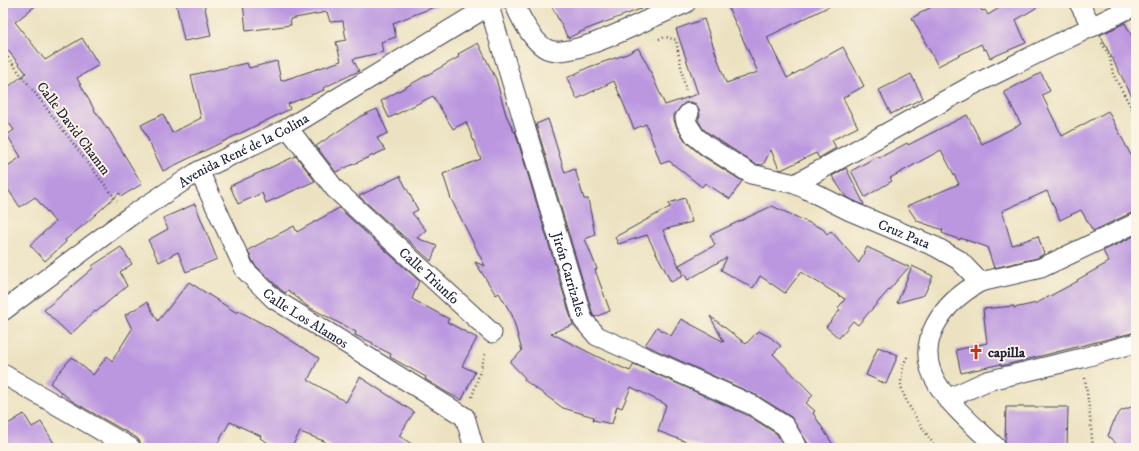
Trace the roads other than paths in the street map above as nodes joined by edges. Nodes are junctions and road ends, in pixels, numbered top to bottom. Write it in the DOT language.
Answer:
graph roads {
  1 [pos="514,3"];
  2 [pos="686,3"];
  3 [pos="1079,3"];
  4 [pos="491,5"];
  5 [pos="1136,5"];
  6 [pos="1092,27"];
  7 [pos="690,113"];
  8 [pos="288,128"];
  9 [pos="199,171"];
  10 [pos="795,184"];
  11 [pos="1136,223"];
  12 [pos="980,282"];
  13 [pos="3,312"];
  14 [pos="492,333"];
  15 [pos="1136,343"];
  16 [pos="3,374"];
  17 [pos="947,399"];
  18 [pos="131,448"];
  19 [pos="474,448"];
  20 [pos="798,448"];
  21 [pos="997,448"];
  1 -- 2 [label="street"];
  3 -- 6 [label="street"];
  4 -- 8 [label="street, Avenida René de la Colina"];
  4 -- 20 [label="street, Jirón Carrizales"];
  5 -- 6 [label="street"];
  6 -- 10 [label="street"];
  7 -- 10 [label="street, Cruz Pata"];
  8 -- 9 [label="street, Avenida René de la Colina"];
  8 -- 14 [label="street, Calle Triunfo"];
  9 -- 13 [label="street, Avenida René de la Colina"];
  9 -- 19 [label="street, Calle Los Alamos"];
  10 -- 12 [label="street, Cruz Pata"];
  11 -- 12 [label="street"];
  12 -- 17 [label="street"];
  15 -- 17 [label="street"];
  16 -- 18 [label="street"];
  17 -- 21 [label="street"];
}
